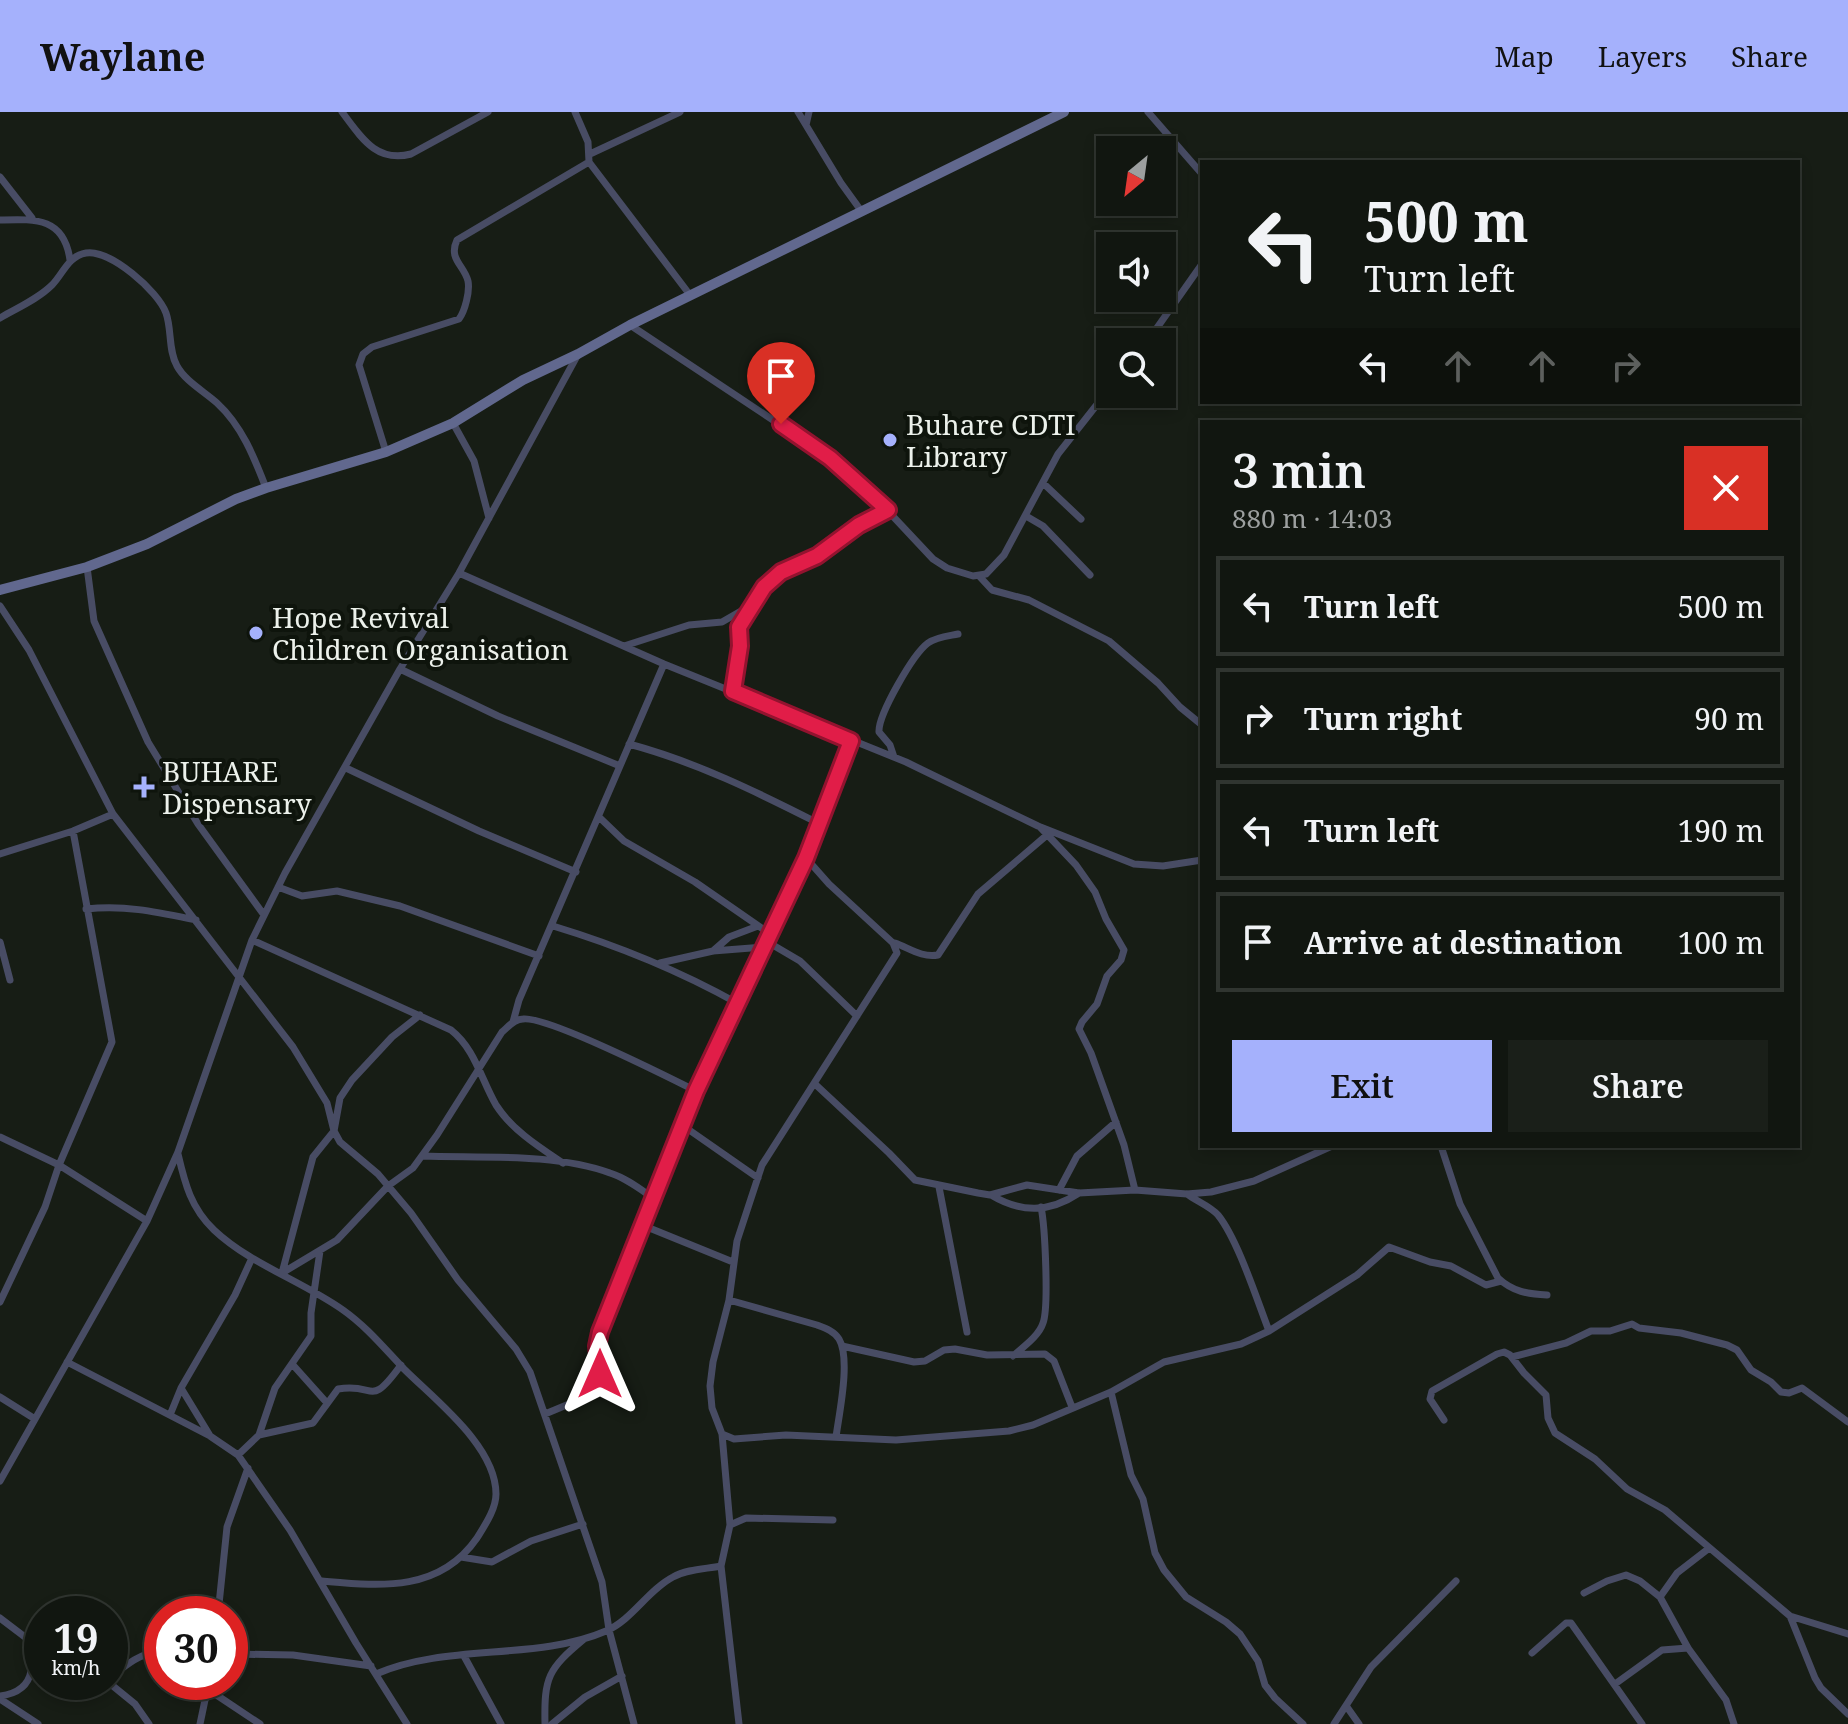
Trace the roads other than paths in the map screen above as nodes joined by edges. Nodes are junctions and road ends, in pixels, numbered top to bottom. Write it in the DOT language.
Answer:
graph roads {
  1 [pos="342,112"];
  2 [pos="488,112"];
  3 [pos="575,112"];
  4 [pos="680,112"];
  5 [pos="798,112"];
  6 [pos="809,112"];
  7 [pos="1064,112"];
  8 [pos="1148,112"];
  9 [pos="806,125"];
  10 [pos="589,158"];
  11 [pos="1200,172"];
  12 [pos="0,177"];
  13 [pos="862,212"];
  14 [pos="32,218"];
  15 [pos="0,220"];
  16 [pos="70,260"];
  17 [pos="1200,267"];
  18 [pos="690,295"];
  19 [pos="0,318"];
  20 [pos="630,325"];
  21 [pos="1157,328"];
  22 [pos="578,354"];
  23 [pos="1096,406"];
  24 [pos="453,423"];
  25 [pos="386,452"];
  26 [pos="1043,483"];
  27 [pos="266,488"];
  28 [pos="888,510"];
  29 [pos="1026,516"];
  30 [pos="489,519"];
  31 [pos="1081,519"];
  32 [pos="87,567"];
  33 [pos="459,573"];
  34 [pos="1090,575"];
  35 [pos="980,577"];
  36 [pos="0,590"];
  37 [pos="0,606"];
  38 [pos="750,607"];
  39 [pos="958,634"];
  40 [pos="623,646"];
  41 [pos="664,664"];
  42 [pos="400,669"];
  43 [pos="733,691"];
  44 [pos="1200,723"];
  45 [pos="851,741"];
  46 [pos="629,744"];
  47 [pos="894,757"];
  48 [pos="620,766"];
  49 [pos="346,768"];
  50 [pos="113,814"];
  51 [pos="599,817"];
  52 [pos="818,823"];
  53 [pos="1038,826"];
  54 [pos="73,831"];
  55 [pos="1047,835"];
  56 [pos="0,854"];
  57 [pos="806,858"];
  58 [pos="1200,860"];
  59 [pos="576,872"];
  60 [pos="278,887"];
  61 [pos="86,909"];
  62 [pos="264,915"];
  63 [pos="196,920"];
  64 [pos="553,926"];
  65 [pos="758,926"];
  66 [pos="252,940"];
  67 [pos="767,941"];
  68 [pos="0,942"];
  69 [pos="893,943"];
  70 [pos="713,951"];
  71 [pos="539,956"];
  72 [pos="660,963"];
  73 [pos="239,975"];
  74 [pos="10,980"];
  75 [pos="737,1003"];
  76 [pos="420,1015"];
  77 [pos="857,1016"];
  78 [pos="513,1022"];
  79 [pos="478,1068"];
  80 [pos="815,1084"];
  81 [pos="696,1091"];
  82 [pos="1116,1122"];
  83 [pos="682,1125"];
  84 [pos="334,1131"];
  85 [pos="0,1137"];
  86 [pos="1327,1148"];
  87 [pos="1442,1148"];
  88 [pos="178,1152"];
  89 [pos="423,1156"];
  90 [pos="563,1163"];
  91 [pos="59,1165"];
  92 [pos="758,1178"];
  93 [pos="388,1186"];
  94 [pos="939,1187"];
  95 [pos="1059,1190"];
  96 [pos="1135,1190"];
  97 [pos="1079,1193"];
  98 [pos="1187,1194"];
  99 [pos="990,1195"];
  100 [pos="653,1198"];
  101 [pos="1041,1207"];
  102 [pos="147,1221"];
  103 [pos="642,1225"];
  104 [pos="320,1251"];
  105 [pos="252,1258"];
  106 [pos="733,1262"];
  107 [pos="282,1273"];
  108 [pos="1501,1281"];
  109 [pos="316,1293"];
  110 [pos="1547,1295"];
  111 [pos="729,1300"];
  112 [pos="0,1302"];
  113 [pos="1269,1331"];
  114 [pos="967,1332"];
  115 [pos="842,1346"];
  116 [pos="1013,1356"];
  117 [pos="1512,1357"];
  118 [pos="67,1362"];
  119 [pos="293,1365"];
  120 [pos="401,1365"];
  121 [pos="181,1388"];
  122 [pos="1111,1392"];
  123 [pos="0,1397"];
  124 [pos="327,1403"];
  125 [pos="1072,1407"];
  126 [pos="545,1414"];
  127 [pos="170,1415"];
  128 [pos="35,1419"];
  129 [pos="1444,1420"];
  130 [pos="1848,1422"];
  131 [pos="722,1434"];
  132 [pos="259,1435"];
  133 [pos="210,1436"];
  134 [pos="836,1437"];
  135 [pos="238,1455"];
  136 [pos="248,1468"];
  137 [pos="0,1481"];
  138 [pos="833,1520"];
  139 [pos="583,1524"];
  140 [pos="730,1525"];
  141 [pos="1708,1549"];
  142 [pos="461,1557"];
  143 [pos="721,1566"];
  144 [pos="322,1581"];
  145 [pos="1456,1581"];
  146 [pos="1584,1593"];
  147 [pos="220,1596"];
  148 [pos="1660,1597"];
  149 [pos="1790,1616"];
  150 [pos="0,1618"];
  151 [pos="609,1630"];
  152 [pos="1848,1634"];
  153 [pos="24,1637"];
  154 [pos="586,1638"];
  155 [pos="1688,1648"];
  156 [pos="1532,1653"];
  157 [pos="248,1655"];
  158 [pos="464,1656"];
  159 [pos="371,1666"];
  160 [pos="376,1674"];
  161 [pos="622,1676"];
  162 [pos="1615,1684"];
  163 [pos="24,1685"];
  164 [pos="0,1698"];
  165 [pos="128,1698"];
  166 [pos="208,1700"];
  167 [pos="230,1700"];
  168 [pos="1347,1707"];
  169 [pos="1848,1714"];
  170 [pos="498,1723"];
  171 [pos="38,1724"];
  172 [pos="149,1724"];
  173 [pos="200,1724"];
  174 [pos="260,1724"];
  175 [pos="407,1724"];
  176 [pos="545,1724"];
  177 [pos="552,1724"];
  178 [pos="634,1724"];
  179 [pos="739,1724"];
  180 [pos="1303,1724"];
  181 [pos="1334,1724"];
  182 [pos="1359,1724"];
  183 [pos="1642,1724"];
  184 [pos="1734,1724"];
  1 -- 2 [label="street"];
  3 -- 10 [label="street"];
  4 -- 10 [label="street"];
  5 -- 9 [label="street"];
  6 -- 9 [label="street"];
  7 -- 13 [label="main road"];
  8 -- 11 [label="street"];
  9 -- 13 [label="street"];
  10 -- 18 [label="street"];
  10 -- 25 [label="street"];
  12 -- 14 [label="street"];
  13 -- 18 [label="main road"];
  14 -- 15 [label="street"];
  14 -- 16 [label="street"];
  16 -- 19 [label="street"];
  16 -- 27 [label="street"];
  17 -- 21 [label="street"];
  18 -- 20 [label="main road"];
  20 -- 22 [label="main road"];
  20 -- 28 [label="street"];
  22 -- 24 [label="main road"];
  22 -- 30 [label="street"];
  23 -- 26 [label="street"];
  24 -- 25 [label="main road"];
  24 -- 30 [label="street"];
  25 -- 27 [label="main road"];
  26 -- 29 [label="street"];
  26 -- 31 [label="street"];
  27 -- 32 [label="main road"];
  28 -- 35 [label="street"];
  28 -- 38 [label="street"];
  29 -- 34 [label="street"];
  29 -- 35 [label="street"];
  30 -- 33 [label="street"];
  32 -- 36 [label="main road"];
  32 -- 62 [label="street"];
  33 -- 40 [label="street"];
  33 -- 42 [label="street"];
  35 -- 44 [label="street"];
  37 -- 50 [label="street"];
  38 -- 40 [label="street"];
  38 -- 43 [label="street"];
  39 -- 47 [label="street"];
  40 -- 41 [label="street"];
  41 -- 43 [label="street"];
  41 -- 46 [label="street"];
  42 -- 48 [label="street"];
  42 -- 49 [label="street"];
  43 -- 45 [label="street"];
  45 -- 47 [label="street"];
  45 -- 52 [label="street"];
  46 -- 48 [label="street"];
  46 -- 52 [label="street"];
  47 -- 53 [label="street"];
  48 -- 51 [label="street"];
  49 -- 59 [label="street"];
  49 -- 60 [label="street"];
  50 -- 54 [label="street"];
  50 -- 63 [label="street"];
  51 -- 59 [label="street"];
  51 -- 65 [label="street"];
  52 -- 57 [label="street"];
  53 -- 55 [label="street"];
  53 -- 58 [label="street"];
  54 -- 56 [label="street"];
  54 -- 61 [label="street"];
  55 -- 69 [label="street"];
  55 -- 82 [label="street"];
  57 -- 67 [label="street"];
  57 -- 69 [label="street"];
  59 -- 64 [label="street"];
  60 -- 62 [label="street"];
  60 -- 71 [label="street"];
  61 -- 63 [label="street"];
  61 -- 91 [label="street"];
  62 -- 66 [label="street"];
  63 -- 73 [label="street"];
  64 -- 71 [label="street"];
  64 -- 72 [label="street"];
  65 -- 67 [label="street"];
  65 -- 70 [label="street"];
  66 -- 73 [label="street"];
  66 -- 76 [label="street"];
  67 -- 70 [label="street"];
  67 -- 75 [label="street"];
  67 -- 77 [label="street"];
  68 -- 74 [label="street"];
  69 -- 77 [label="street"];
  70 -- 72 [label="street"];
  71 -- 78 [label="street"];
  72 -- 75 [label="street"];
  73 -- 84 [label="street"];
  73 -- 88 [label="street"];
  75 -- 81 [label="street"];
  76 -- 79 [label="street"];
  76 -- 84 [label="street"];
  77 -- 80 [label="street"];
  78 -- 79 [label="street"];
  78 -- 81 [label="street"];
  79 -- 89 [label="street"];
  79 -- 90 [label="street"];
  80 -- 92 [label="street"];
  80 -- 94 [label="street"];
  81 -- 83 [label="street"];
  82 -- 95 [label="street"];
  82 -- 96 [label="street"];
  83 -- 92 [label="street"];
  83 -- 100 [label="street"];
  84 -- 93 [label="street"];
  84 -- 107 [label="street"];
  85 -- 91 [label="street"];
  86 -- 98 [label="street"];
  87 -- 108 [label="street"];
  88 -- 102 [label="street"];
  88 -- 105 [label="street"];
  89 -- 90 [label="street"];
  89 -- 93 [label="street"];
  90 -- 100 [label="street"];
  91 -- 102 [label="street"];
  91 -- 112 [label="street"];
  92 -- 106 [label="street"];
  93 -- 104 [label="street"];
  93 -- 126 [label="street"];
  94 -- 99 [label="street"];
  94 -- 114 [label="street"];
  95 -- 97 [label="street"];
  95 -- 99 [label="street"];
  96 -- 97 [label="street"];
  96 -- 98 [label="street"];
  97 -- 101 [label="street"];
  98 -- 113 [label="street"];
  99 -- 101 [label="street"];
  100 -- 103 [label="street"];
  101 -- 116 [label="street"];
  102 -- 118 [label="street"];
  103 -- 106 [label="street"];
  103 -- 126 [label="street"];
  104 -- 107 [label="street"];
  104 -- 109 [label="street"];
  105 -- 107 [label="street"];
  105 -- 121 [label="street"];
  106 -- 111 [label="street"];
  107 -- 109 [label="street"];
  108 -- 110 [label="street"];
  108 -- 113 [label="street"];
  109 -- 119 [label="street"];
  109 -- 120 [label="street"];
  111 -- 115 [label="street"];
  111 -- 131 [label="street"];
  113 -- 122 [label="street"];
  115 -- 116 [label="street"];
  115 -- 134 [label="street"];
  116 -- 125 [label="street"];
  117 -- 129 [label="street"];
  117 -- 130 [label="street"];
  117 -- 141 [label="street"];
  118 -- 127 [label="street"];
  118 -- 128 [label="street"];
  119 -- 124 [label="street"];
  119 -- 132 [label="street"];
  120 -- 124 [label="street"];
  120 -- 142 [label="street"];
  121 -- 127 [label="street"];
  121 -- 133 [label="street"];
  122 -- 125 [label="street"];
  122 -- 180 [label="street"];
  123 -- 128 [label="street"];
  124 -- 132 [label="street"];
  125 -- 134 [label="street"];
  126 -- 139 [label="street"];
  127 -- 133 [label="street"];
  128 -- 137 [label="street"];
  131 -- 134 [label="street"];
  131 -- 140 [label="street"];
  132 -- 135 [label="street"];
  133 -- 135 [label="street"];
  135 -- 136 [label="street"];
  136 -- 144 [label="street"];
  136 -- 147 [label="street"];
  138 -- 140 [label="street"];
  139 -- 142 [label="street"];
  139 -- 151 [label="street"];
  140 -- 143 [label="street"];
  141 -- 148 [label="street"];
  141 -- 149 [label="street"];
  142 -- 144 [label="street"];
  143 -- 151 [label="street"];
  143 -- 179 [label="street"];
  144 -- 159 [label="street"];
  145 -- 168 [label="street"];
  146 -- 148 [label="street"];
  148 -- 155 [label="street"];
  149 -- 152 [label="street"];
  149 -- 169 [label="street"];
  150 -- 153 [label="street"];
  151 -- 154 [label="street"];
  151 -- 161 [label="street"];
  154 -- 158 [label="street"];
  154 -- 176 [label="street"];
  155 -- 162 [label="street"];
  155 -- 184 [label="street"];
  156 -- 162 [label="street"];
  157 -- 159 [label="street"];
  158 -- 160 [label="street"];
  158 -- 170 [label="street"];
  159 -- 160 [label="street"];
  160 -- 175 [label="street"];
  161 -- 177 [label="street"];
  161 -- 178 [label="street"];
  162 -- 183 [label="street"];
  163 -- 164 [label="street"];
  164 -- 171 [label="street"];
  165 -- 172 [label="street"];
  166 -- 173 [label="street"];
  167 -- 174 [label="street"];
  168 -- 181 [label="street"];
  168 -- 182 [label="street"];
}
